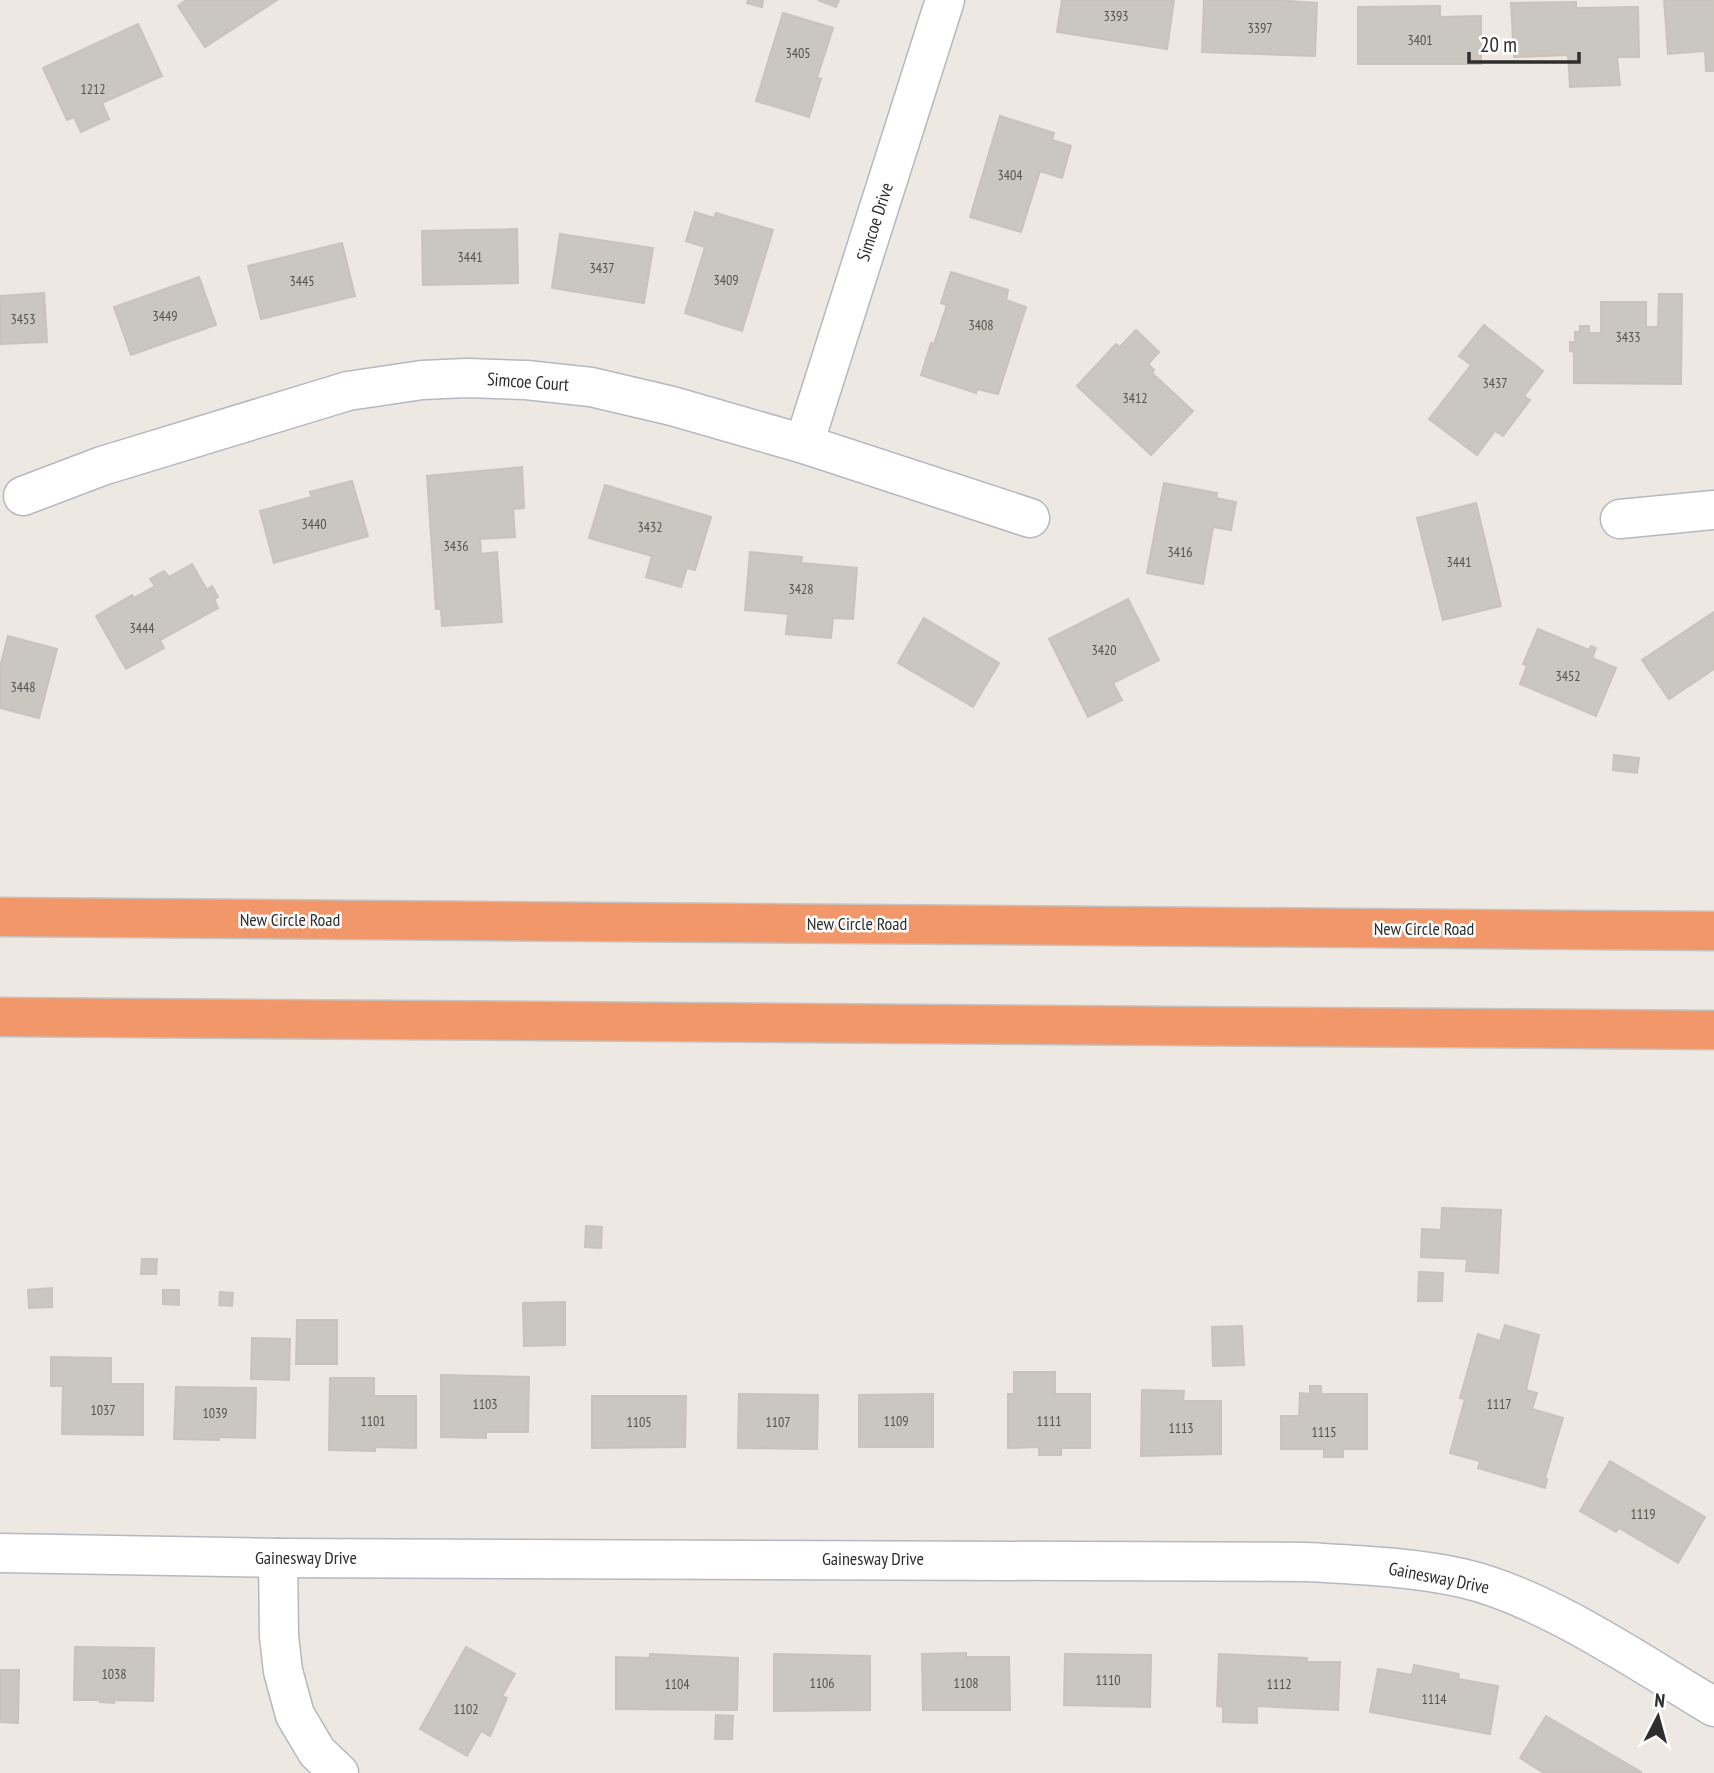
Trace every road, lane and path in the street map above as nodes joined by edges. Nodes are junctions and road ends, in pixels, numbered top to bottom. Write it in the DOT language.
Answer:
graph roads {
  1 [pos="945,0"];
  2 [pos="804,444"];
  3 [pos="23,496"];
  4 [pos="1714,510"];
  5 [pos="1030,518"];
  6 [pos="1620,519"];
  7 [pos="0,918"];
  8 [pos="1714,931"];
  9 [pos="0,1017"];
  10 [pos="1714,1030"];
  11 [pos="0,1553"];
  12 [pos="278,1558"];
  13 [pos="1714,1707"];
  14 [pos="339,1773"];
  1 -- 2 [label="street, Simcoe Drive"];
  2 -- 3 [label="street, Simcoe Court"];
  2 -- 5 [label="street, Simcoe Court"];
  4 -- 6 [label="street"];
  7 -- 8 [label="highway, New Circle Road"];
  9 -- 10 [label="highway"];
  11 -- 12 [label="street, Gainesway Drive"];
  12 -- 13 [label="street, Gainesway Drive"];
  12 -- 14 [label="street"];
}
